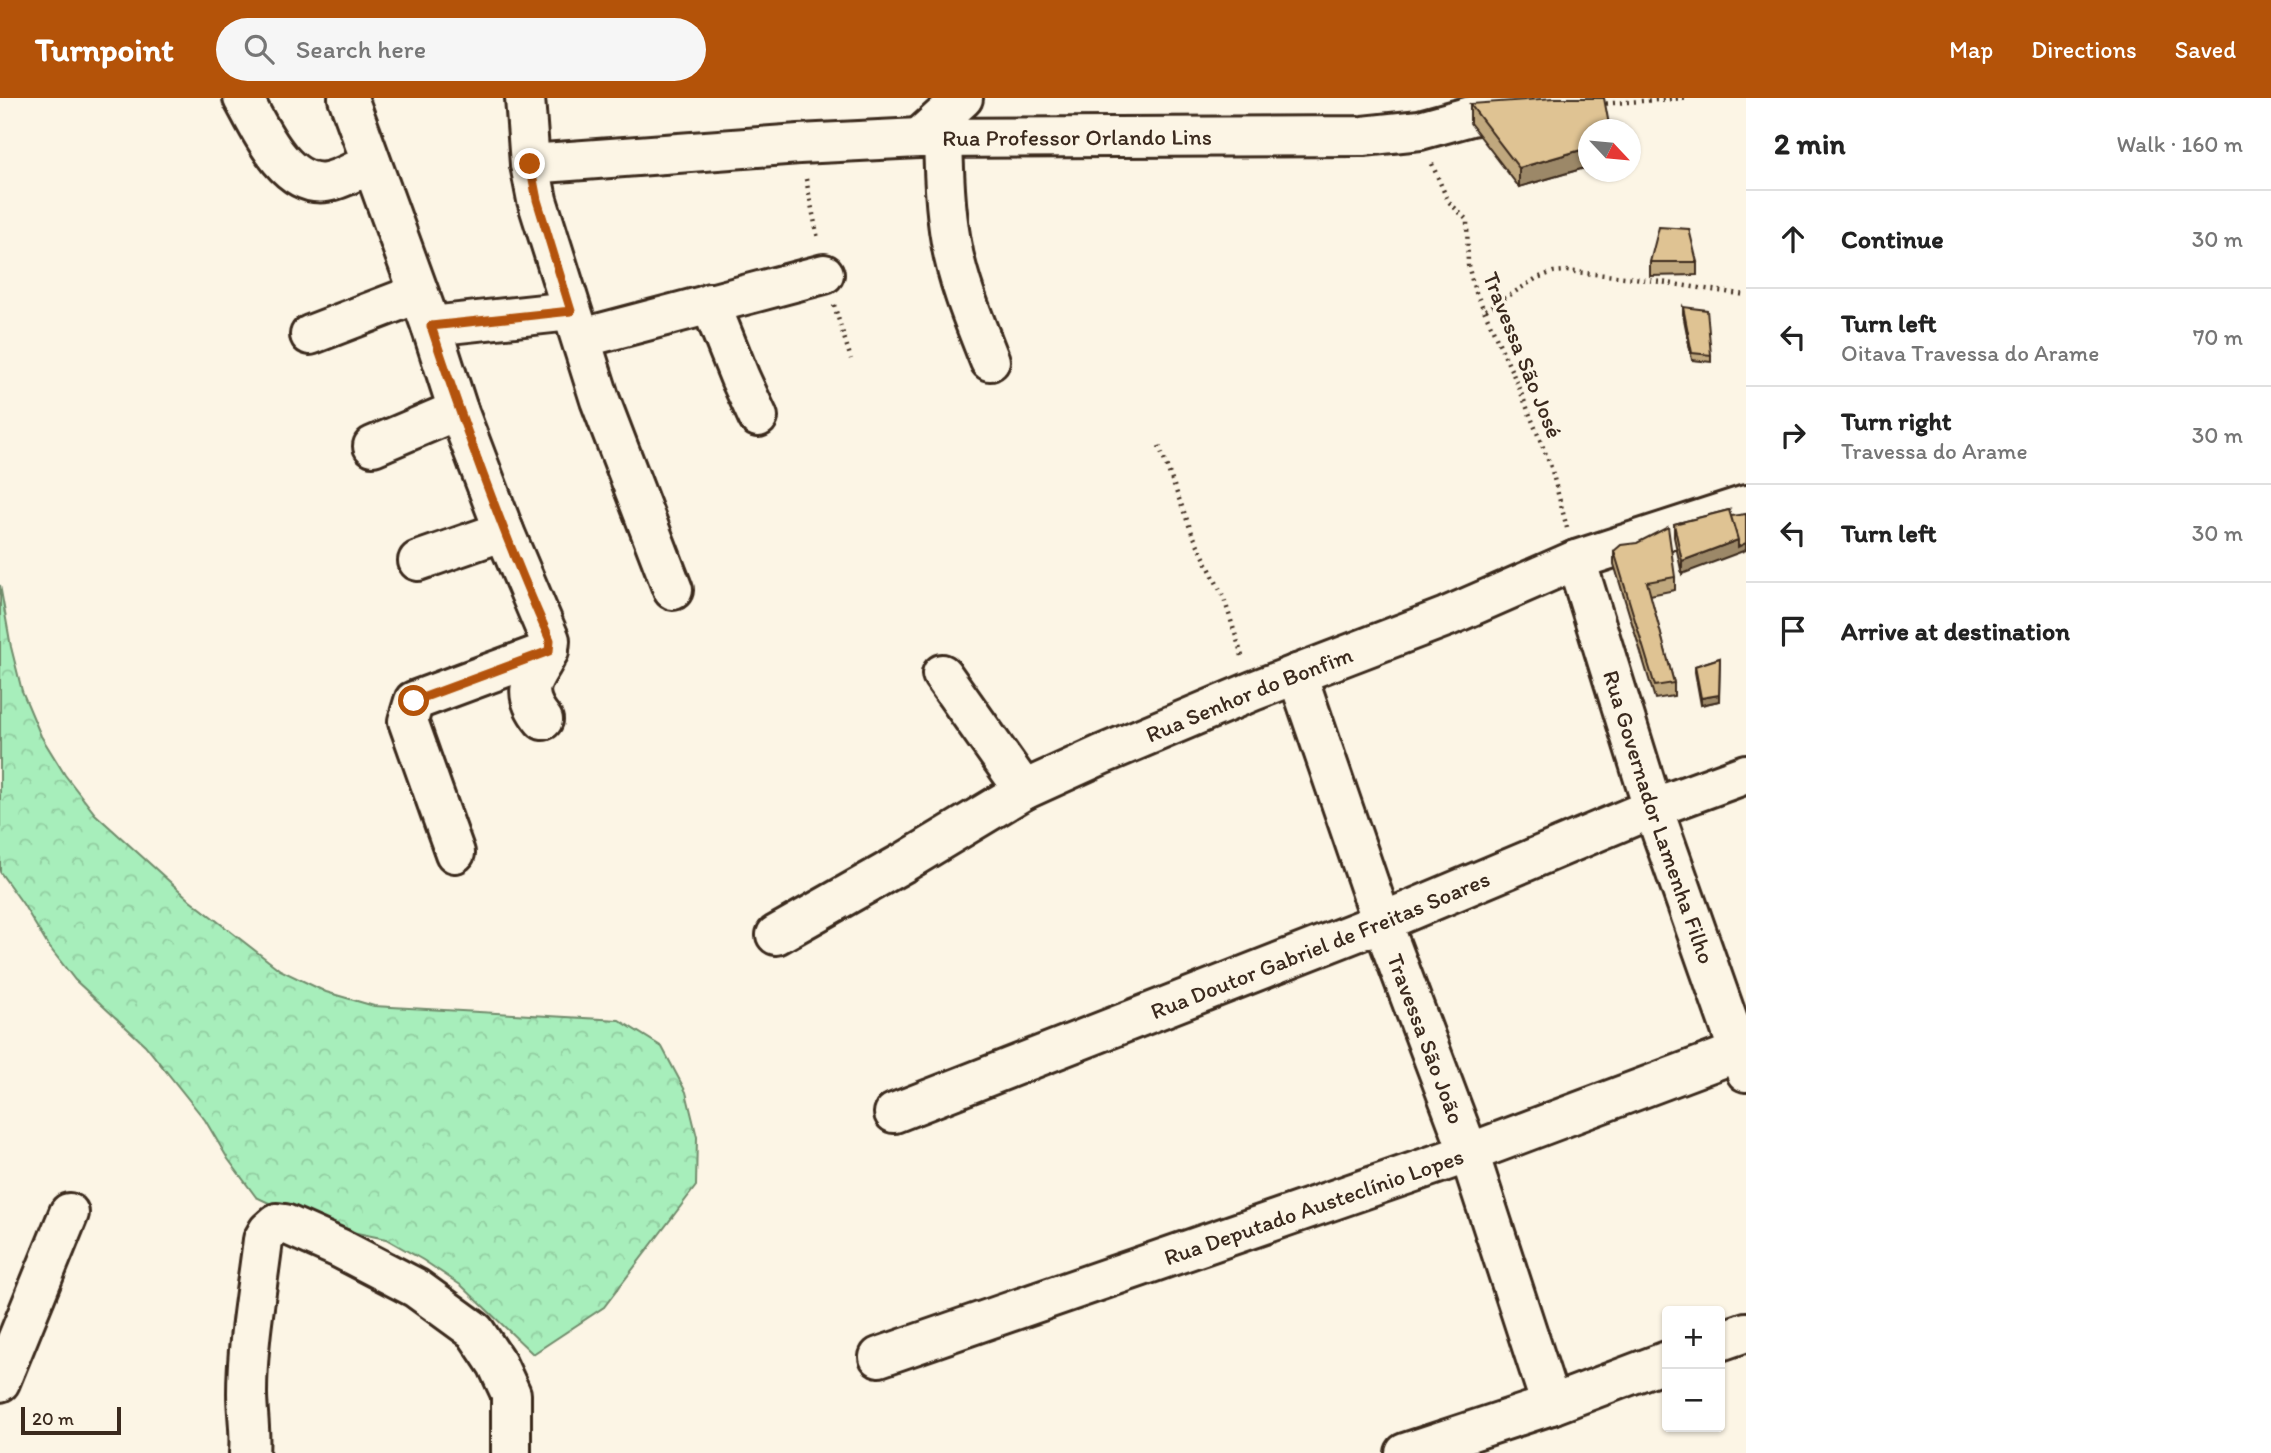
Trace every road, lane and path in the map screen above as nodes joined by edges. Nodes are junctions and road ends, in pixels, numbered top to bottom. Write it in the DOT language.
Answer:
graph roads {
  1 [pos="243,98"];
  2 [pos="348,98"];
  3 [pos="525,98"];
  4 [pos="963,98"];
  5 [pos="1686,98"];
  6 [pos="1594,104"];
  7 [pos="1474,107"];
  8 [pos="1516,110"];
  9 [pos="1420,130"];
  10 [pos="931,139"];
  11 [pos="371,163"];
  12 [pos="530,164"];
  13 [pos="824,274"];
  14 [pos="1746,295"];
  15 [pos="710,303"];
  16 [pos="424,310"];
  17 [pos="1486,310"];
  18 [pos="576,325"];
  19 [pos="310,335"];
  20 [pos="990,361"];
  21 [pos="458,410"];
  22 [pos="758,417"];
  23 [pos="373,446"];
  24 [pos="1159,446"];
  25 [pos="1746,505"];
  26 [pos="504,531"];
  27 [pos="1576,560"];
  28 [pos="418,561"];
  29 [pos="673,590"];
  30 [pos="549,651"];
  31 [pos="942,674"];
  32 [pos="1297,674"];
  33 [pos="1253,691"];
  34 [pos="543,720"];
  35 [pos="1746,774"];
  36 [pos="1024,790"];
  37 [pos="1653,808"];
  38 [pos="456,853"];
  39 [pos="1382,922"];
  40 [pos="776,935"];
  41 [pos="1744,1057"];
  42 [pos="894,1113"];
  43 [pos="1469,1153"];
  44 [pos="69,1213"];
  45 [pos="40,1280"];
  46 [pos="0,1295"];
  47 [pos="1746,1332"];
  48 [pos="1725,1340"];
  49 [pos="879,1357"];
  50 [pos="1662,1363"];
  51 [pos="0,1382"];
  52 [pos="1551,1405"];
  53 [pos="511,1446"];
  54 [pos="249,1453"];
  55 [pos="1405,1453"];
  1 -- 11 [label="street"];
  2 -- 11 [label="street"];
  3 -- 12 [label="street"];
  4 -- 10 [label="street"];
  5 -- 6 [label="path"];
  7 -- 8 [label="street, Rua Professor Orlando Lins"];
  7 -- 9 [label="street, Rua Professor Orlando Lins"];
  9 -- 10 [label="street, Rua Professor Orlando Lins"];
  9 -- 17 [label="path, Travessa São José"];
  10 -- 12 [label="street, Rua Professor Orlando Lins"];
  10 -- 20 [label="street"];
  11 -- 16 [label="street"];
  12 -- 18 [label="street"];
  13 -- 15 [label="street"];
  14 -- 17 [label="path"];
  15 -- 18 [label="street"];
  15 -- 22 [label="street"];
  16 -- 18 [label="street"];
  16 -- 19 [label="street"];
  16 -- 21 [label="street"];
  17 -- 27 [label="path, Travessa São José"];
  18 -- 29 [label="street"];
  21 -- 23 [label="street"];
  21 -- 26 [label="street"];
  24 -- 33 [label="path"];
  25 -- 27 [label="street, Rua Senhor do Bonfim"];
  26 -- 28 [label="street"];
  26 -- 30 [label="street"];
  27 -- 32 [label="street, Rua Senhor do Bonfim"];
  27 -- 37 [label="street, Rua Governador Lamenha Filho"];
  30 -- 34 [label="street"];
  30 -- 38 [label="street"];
  31 -- 36 [label="street"];
  32 -- 33 [label="street, Rua Senhor do Bonfim"];
  32 -- 39 [label="street, Travessa São João"];
  33 -- 36 [label="street, Rua Senhor do Bonfim"];
  35 -- 37 [label="street, Rua Doutor Gabriel de Freitas Soares"];
  36 -- 40 [label="street, Rua Senhor do Bonfim"];
  37 -- 39 [label="street, Rua Doutor Gabriel de Freitas Soares"];
  37 -- 41 [label="street, Rua Governador Lamenha Filho"];
  39 -- 42 [label="street, Rua Doutor Gabriel de Freitas Soares"];
  39 -- 43 [label="street, Travessa São João"];
  41 -- 43 [label="street, Rua Deputado Austeclínio Lopes"];
  43 -- 49 [label="street, Rua Deputado Austeclínio Lopes"];
  43 -- 52 [label="street, Travessa São João"];
  44 -- 45 [label="street"];
  45 -- 46 [label="street"];
  45 -- 51 [label="street"];
  47 -- 48 [label="street"];
  50 -- 52 [label="street"];
  52 -- 55 [label="street"];
  53 -- 54 [label="street"];
}
